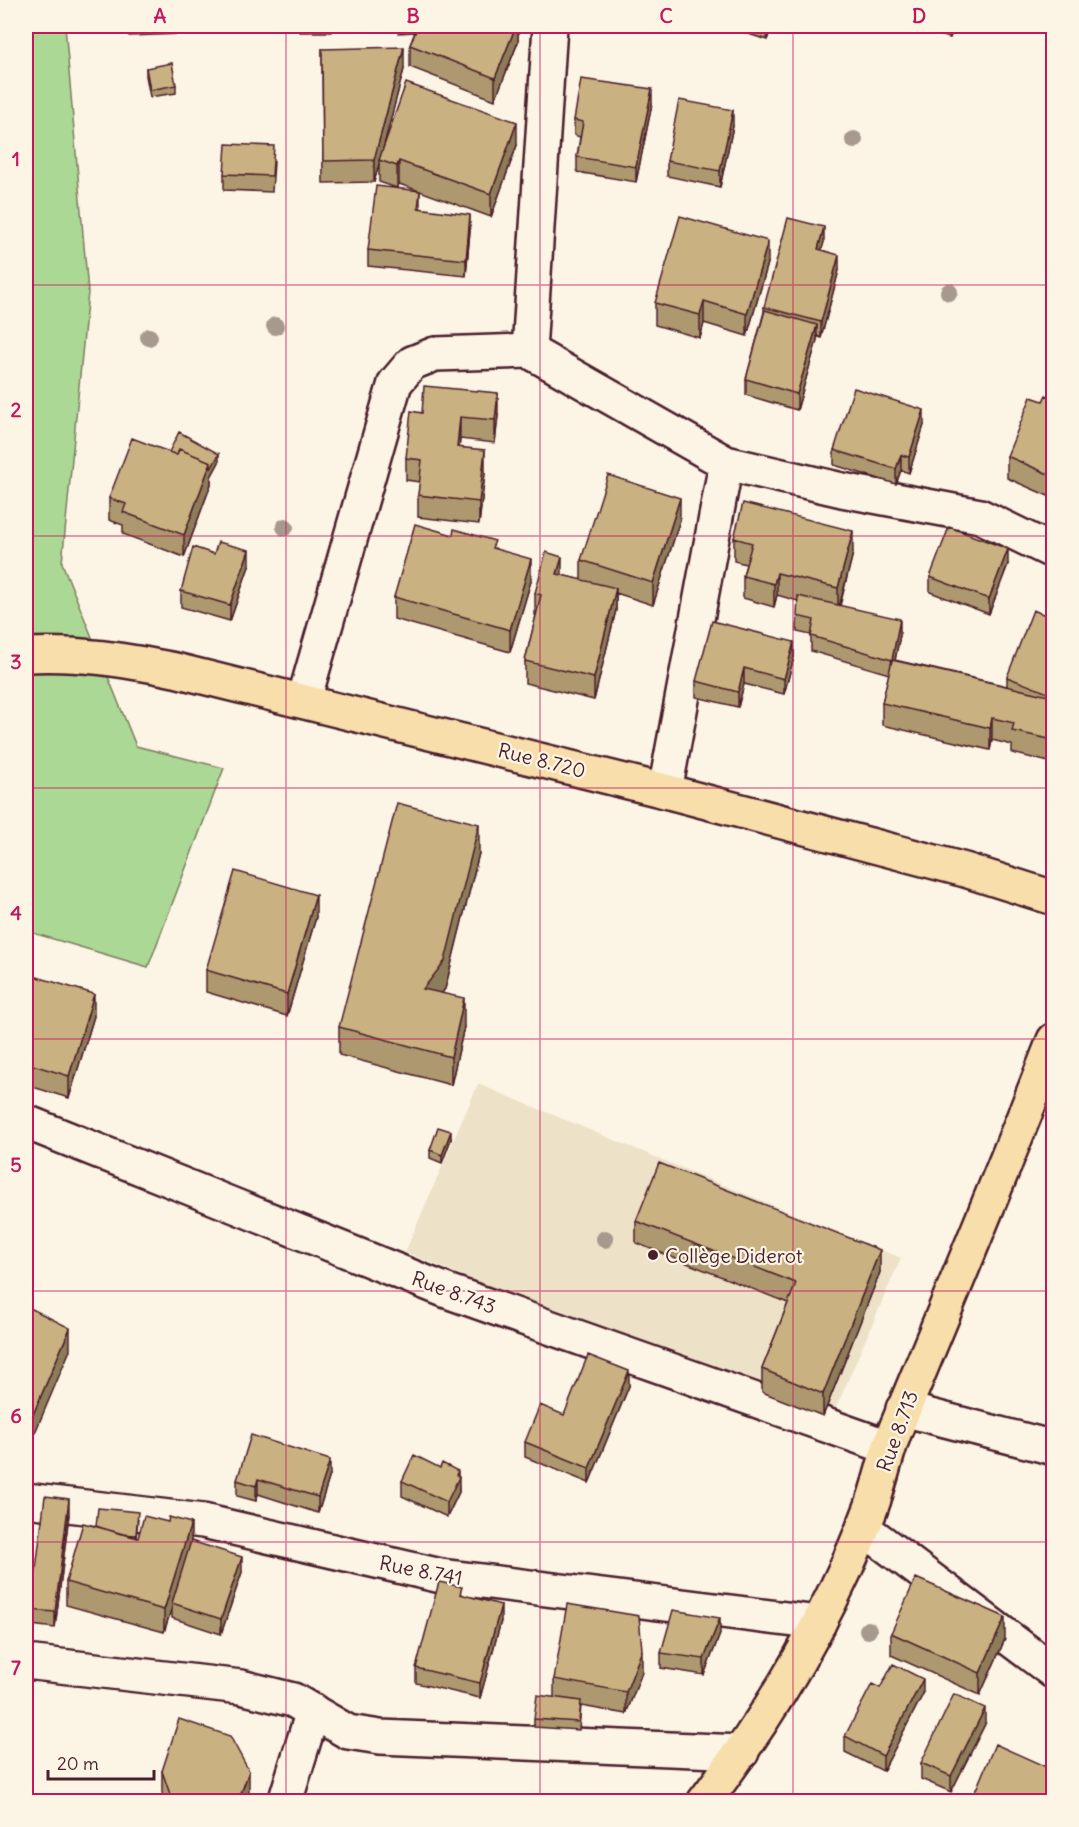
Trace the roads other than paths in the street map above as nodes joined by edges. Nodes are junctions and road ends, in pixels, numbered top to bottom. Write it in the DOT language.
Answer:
graph roads {
  1 [pos="550,26"];
  2 [pos="529,351"];
  3 [pos="726,463"];
  4 [pos="1053,552"];
  5 [pos="26,655"];
  6 [pos="304,700"];
  7 [pos="665,791"];
  8 [pos="1053,898"];
  9 [pos="1053,1040"];
  10 [pos="26,1122"];
  11 [pos="903,1409"];
  12 [pos="888,1447"];
  13 [pos="1053,1448"];
  14 [pos="26,1500"];
  15 [pos="863,1528"];
  16 [pos="819,1623"];
  17 [pos="26,1662"];
  18 [pos="1053,1672"];
  19 [pos="313,1711"];
  20 [pos="742,1752"];
  21 [pos="285,1802"];
  22 [pos="704,1802"];
  1 -- 2 [label="street"];
  2 -- 3 [label="street"];
  2 -- 6 [label="street"];
  3 -- 4 [label="street"];
  3 -- 7 [label="street"];
  5 -- 6 [label="main road, Rue 8.720"];
  6 -- 7 [label="main road, Rue 8.720"];
  7 -- 8 [label="main road, Rue 8.720"];
  9 -- 11 [label="main road, Rue 8.713"];
  10 -- 12 [label="street, Rue 8.743"];
  11 -- 12 [label="main road, Rue 8.713"];
  11 -- 13 [label="street"];
  12 -- 15 [label="main road, Rue 8.713"];
  14 -- 16 [label="street, Rue 8.741"];
  15 -- 16 [label="main road, Rue 8.713"];
  15 -- 18 [label="street"];
  16 -- 20 [label="main road, Rue 8.713"];
  17 -- 19 [label="street"];
  19 -- 20 [label="street"];
  19 -- 21 [label="street"];
  20 -- 22 [label="main road, Rue 8.713"];
}
